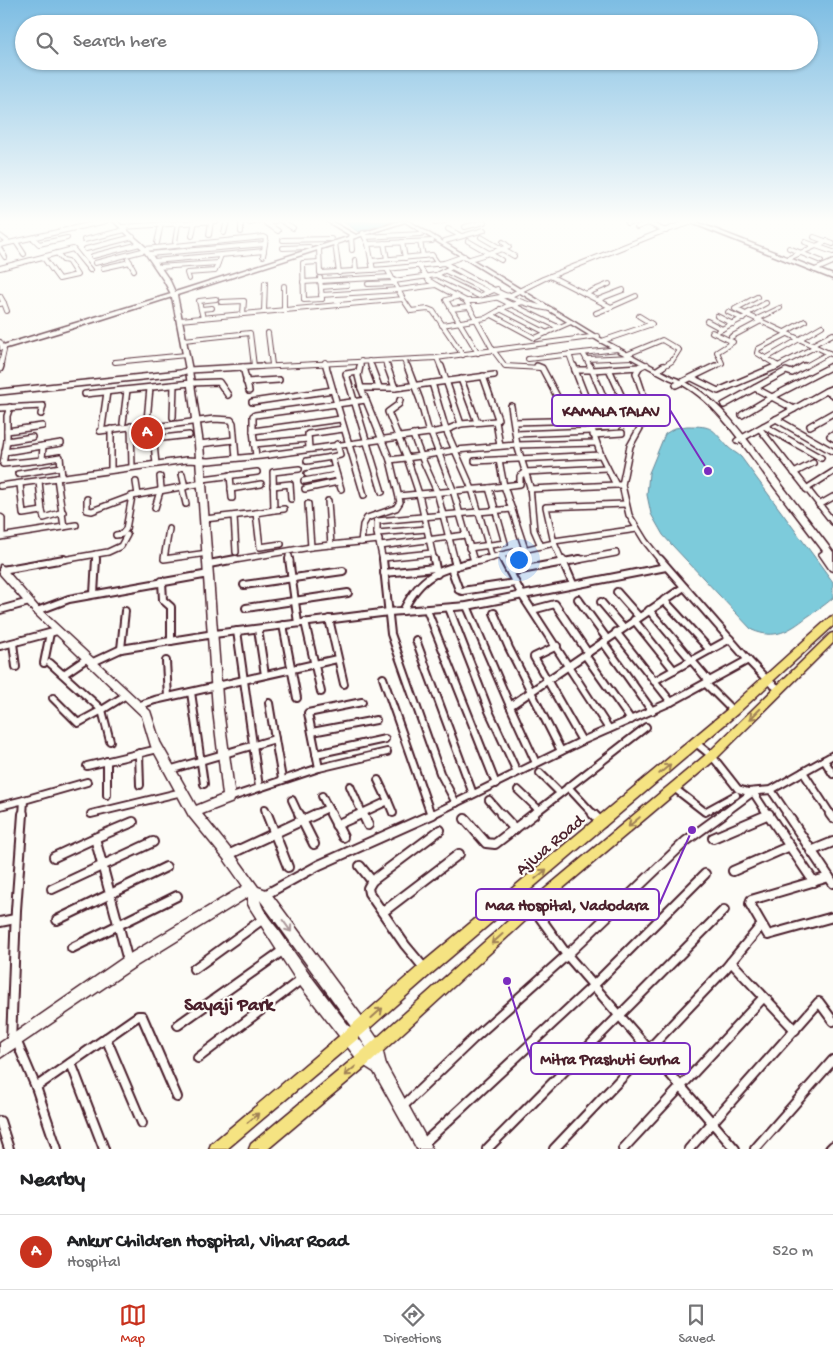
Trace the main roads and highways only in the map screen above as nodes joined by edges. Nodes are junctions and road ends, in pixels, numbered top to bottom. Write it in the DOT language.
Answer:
graph roads {
  1 [pos="831,625"];
  2 [pos="833,637"];
  3 [pos="768,681"];
  4 [pos="780,689"];
  5 [pos="216,1149"];
  6 [pos="256,1149"];
  1 -- 3 [label="main road, Ajwa Road"];
  2 -- 4 [label="main road"];
  5 -- 3 [label="main road, Ajwa Road, one-way"];
  4 -- 6 [label="main road, one-way"];
}
